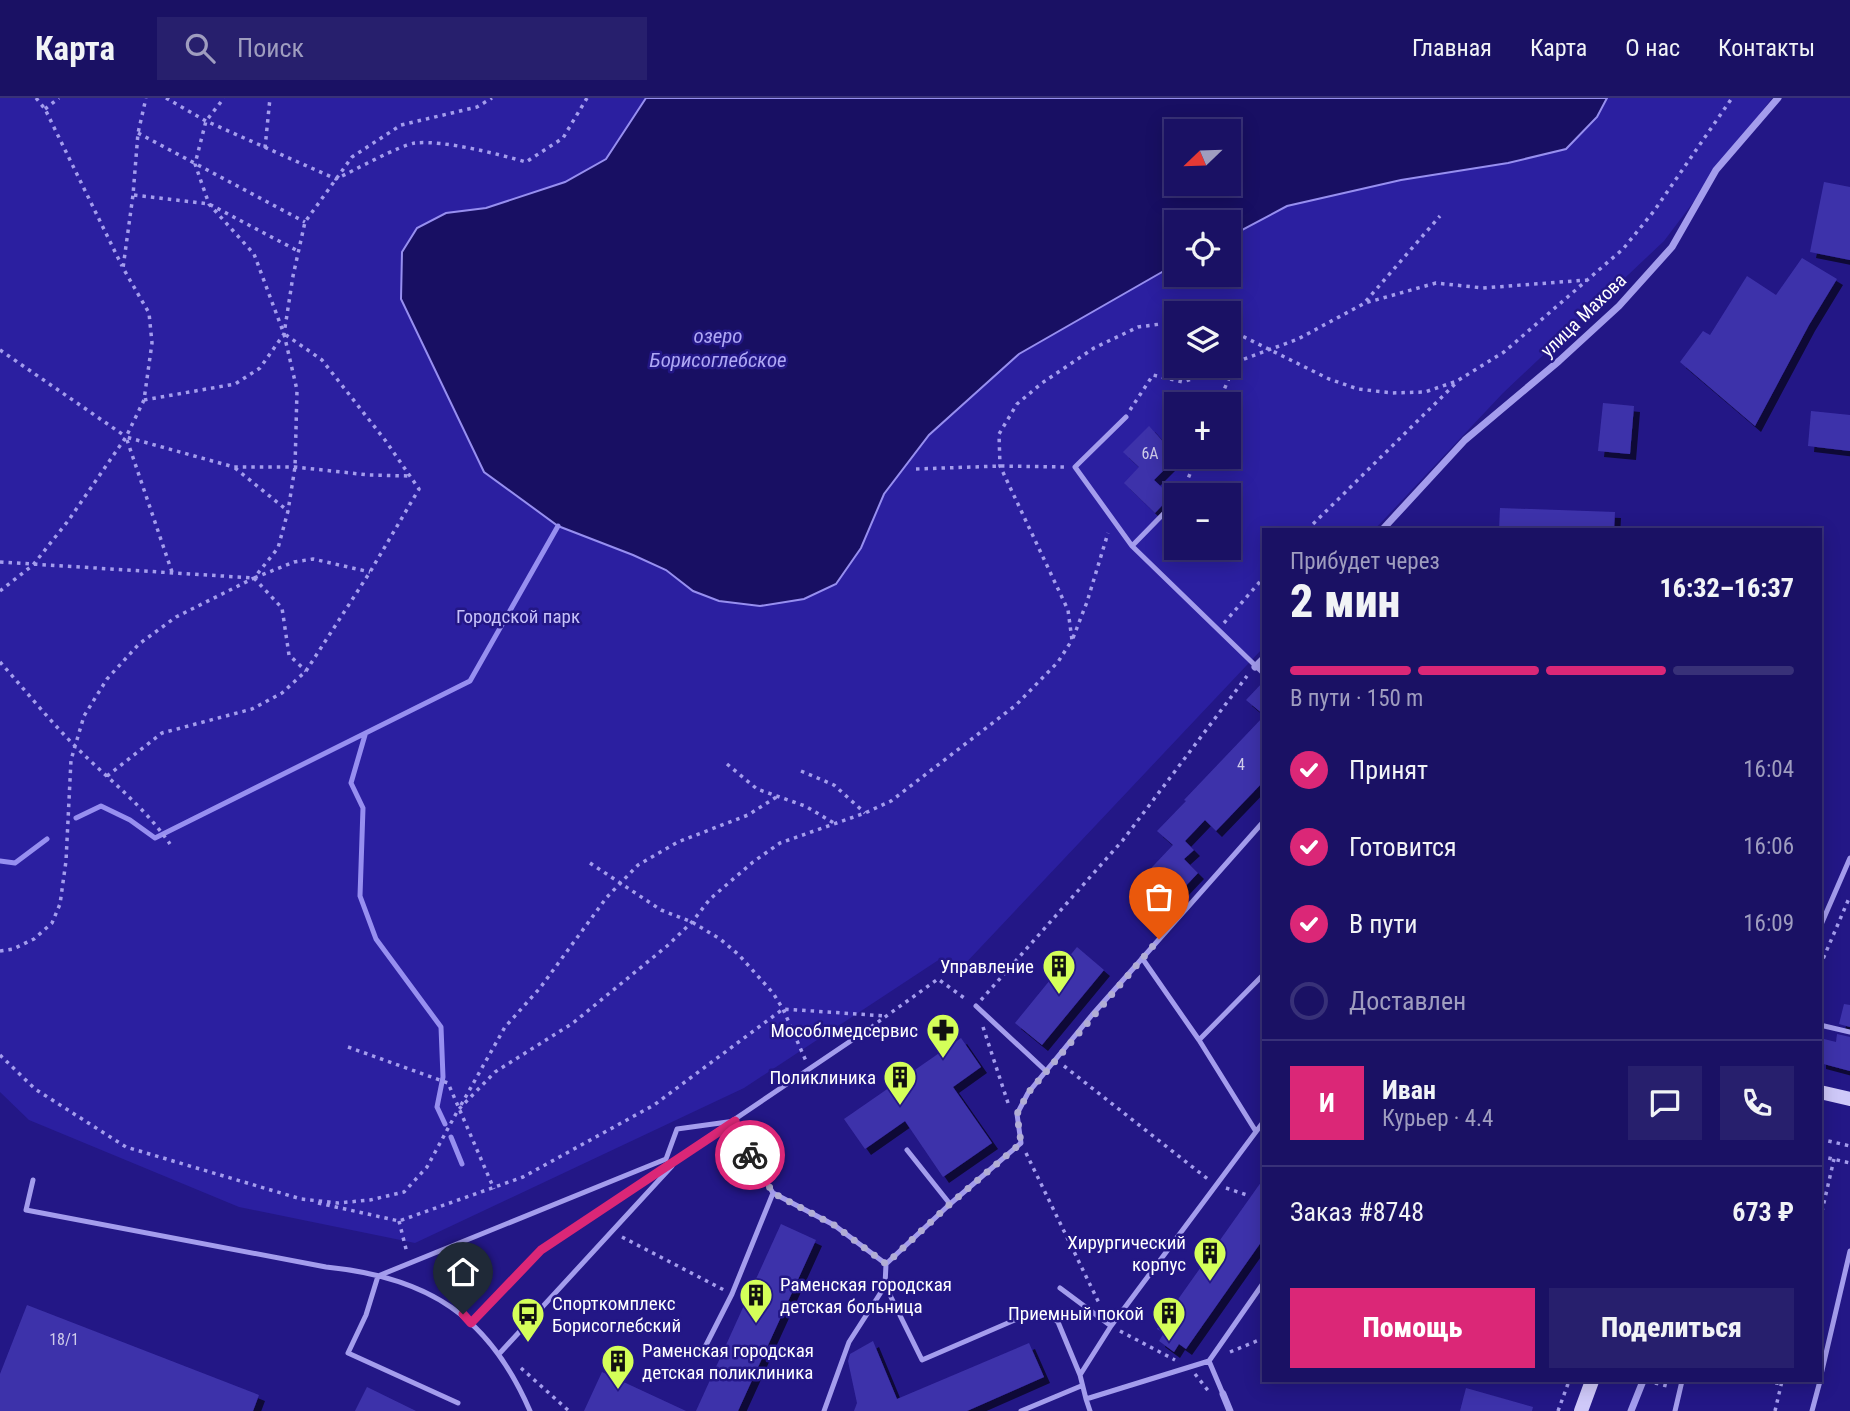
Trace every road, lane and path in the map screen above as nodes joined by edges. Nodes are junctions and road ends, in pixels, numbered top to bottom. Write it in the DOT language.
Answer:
graph roads {
  1 [pos="36,98"];
  2 [pos="59,98"];
  3 [pos="146,98"];
  4 [pos="166,98"];
  5 [pos="224,98"];
  6 [pos="270,98"];
  7 [pos="492,98"];
  8 [pos="587,98"];
  9 [pos="1732,98"];
  10 [pos="1778,98"];
  11 [pos="45,109"];
  12 [pos="206,121"];
  13 [pos="138,133"];
  14 [pos="265,148"];
  15 [pos="195,164"];
  16 [pos="337,179"];
  17 [pos="134,195"];
  18 [pos="209,204"];
  19 [pos="1440,216"];
  20 [pos="305,222"];
  21 [pos="298,251"];
  22 [pos="123,268"];
  23 [pos="1589,280"];
  24 [pos="1365,303"];
  25 [pos="1164,324"];
  26 [pos="284,334"];
  27 [pos="1241,336"];
  28 [pos="0,350"];
  29 [pos="1272,351"];
  30 [pos="1241,361"];
  31 [pos="1164,378"];
  32 [pos="1166,378"];
  33 [pos="1194,378"];
  34 [pos="1457,381"];
  35 [pos="144,400"];
  36 [pos="1126,417"];
  37 [pos="126,437"];
  38 [pos="1000,466"];
  39 [pos="234,467"];
  40 [pos="295,467"];
  41 [pos="1075,467"];
  42 [pos="916,469"];
  43 [pos="410,476"];
  44 [pos="288,511"];
  45 [pos="1164,513"];
  46 [pos="1106,525"];
  47 [pos="1309,528"];
  48 [pos="1384,528"];
  49 [pos="1132,546"];
  50 [pos="0,562"];
  51 [pos="33,565"];
  52 [pos="172,572"];
  53 [pos="370,572"];
  54 [pos="254,578"];
  55 [pos="1262,579"];
  56 [pos="0,592"];
  57 [pos="1217,631"];
  58 [pos="1072,640"];
  59 [pos="1262,660"];
  60 [pos="0,662"];
  61 [pos="1255,667"];
  62 [pos="306,671"];
  63 [pos="1262,672"];
  64 [pos="75,746"];
  65 [pos="727,764"];
  66 [pos="801,771"];
  67 [pos="107,776"];
  68 [pos="778,796"];
  69 [pos="865,813"];
  70 [pos="834,823"];
  71 [pos="1262,823"];
  72 [pos="170,844"];
  73 [pos="1850,858"];
  74 [pos="590,863"];
  75 [pos="619,884"];
  76 [pos="1850,896"];
  77 [pos="692,922"];
  78 [pos="1822,922"];
  79 [pos="0,951"];
  80 [pos="1142,958"];
  81 [pos="1822,961"];
  82 [pos="1262,976"];
  83 [pos="976,1006"];
  84 [pos="783,1009"];
  85 [pos="886,1016"];
  86 [pos="1822,1025"];
  87 [pos="864,1032"];
  88 [pos="1850,1032"];
  89 [pos="1199,1040"];
  90 [pos="348,1047"];
  91 [pos="0,1055"];
  92 [pos="1056,1060"];
  93 [pos="810,1070"];
  94 [pos="1047,1072"];
  95 [pos="1822,1092"];
  96 [pos="1850,1098"];
  97 [pos="458,1110"];
  98 [pos="1013,1118"];
  99 [pos="735,1121"];
  100 [pos="1262,1123"];
  101 [pos="1255,1130"];
  102 [pos="1822,1139"];
  103 [pos="1021,1143"];
  104 [pos="1850,1146"];
  105 [pos="907,1150"];
  106 [pos="1822,1156"];
  107 [pos="679,1159"];
  108 [pos="1834,1159"];
  109 [pos="1850,1163"];
  110 [pos="33,1180"];
  111 [pos="1214,1184"];
  112 [pos="494,1189"];
  113 [pos="773,1193"];
  114 [pos="1250,1196"];
  115 [pos="301,1199"];
  116 [pos="950,1204"];
  117 [pos="1822,1211"];
  118 [pos="610,1231"];
  119 [pos="1850,1251"];
  120 [pos="886,1264"];
  121 [pos="379,1276"];
  122 [pos="885,1285"];
  123 [pos="1262,1285"];
  124 [pos="1060,1288"];
  125 [pos="732,1294"];
  126 [pos="471,1323"];
  127 [pos="1111,1326"];
  128 [pos="1262,1340"];
  129 [pos="499,1353"];
  130 [pos="702,1353"];
  131 [pos="1209,1361"];
  132 [pos="1822,1371"];
  133 [pos="1080,1374"];
  134 [pos="1569,1382"];
  135 [pos="1592,1382"];
  136 [pos="1644,1382"];
  137 [pos="1644,1382"];
  138 [pos="1648,1382"];
  139 [pos="1682,1382"];
  140 [pos="1782,1382"];
  141 [pos="1819,1382"];
  142 [pos="1082,1386"];
  143 [pos="1680,1389"];
  144 [pos="1223,1394"];
  145 [pos="1086,1399"];
  146 [pos="458,1404"];
  147 [pos="530,1411"];
  148 [pos="569,1411"];
  149 [pos="824,1411"];
  150 [pos="1021,1411"];
  151 [pos="1090,1411"];
  152 [pos="1230,1411"];
  153 [pos="1558,1411"];
  154 [pos="1581,1411"];
  155 [pos="1631,1411"];
  156 [pos="1638,1411"];
  157 [pos="1675,1411"];
  158 [pos="1775,1411"];
  159 [pos="1812,1411"];
  1 -- 11 [label="path"];
  2 -- 11 [label="path"];
  3 -- 13 [label="path"];
  4 -- 12 [label="path"];
  5 -- 12 [label="path"];
  6 -- 14 [label="path"];
  7 -- 16 [label="path"];
  8 -- 16 [label="path"];
  9 -- 23 [label="path"];
  10 -- 48 [label="street, улица Махова"];
  11 -- 22 [label="path"];
  12 -- 14 [label="path"];
  12 -- 15 [label="path"];
  13 -- 15 [label="path"];
  13 -- 17 [label="path"];
  14 -- 16 [label="path"];
  15 -- 18 [label="path"];
  15 -- 20 [label="path"];
  16 -- 20 [label="path"];
  17 -- 18 [label="path"];
  17 -- 22 [label="path"];
  18 -- 21 [label="path"];
  18 -- 26 [label="path"];
  19 -- 24 [label="path"];
  20 -- 21 [label="path"];
  21 -- 26 [label="path"];
  22 -- 35 [label="path"];
  23 -- 24 [label="path"];
  23 -- 34 [label="path"];
  24 -- 29 [label="path"];
  25 -- 38 [label="path"];
  26 -- 35 [label="path"];
  26 -- 40 [label="path"];
  26 -- 43 [label="path"];
  27 -- 29 [label="path"];
  28 -- 37 [label="path"];
  29 -- 30 [label="path"];
  29 -- 34 [label="path"];
  31 -- 36 [label="path"];
  32 -- 33 [label="path"];
  34 -- 47 [label="path"];
  35 -- 37 [label="path"];
  36 -- 41 [label="lane"];
  37 -- 39 [label="path"];
  37 -- 51 [label="path"];
  37 -- 52 [label="path"];
  38 -- 41 [label="path"];
  38 -- 42 [label="path"];
  38 -- 58 [label="path"];
  39 -- 40 [label="path"];
  39 -- 44 [label="path"];
  40 -- 43 [label="path"];
  40 -- 44 [label="path"];
  41 -- 49 [label="lane"];
  43 -- 53 [label="path"];
  44 -- 54 [label="path"];
  45 -- 49 [label="lane"];
  46 -- 58 [label="path"];
  49 -- 57 [label="lane"];
  50 -- 51 [label="path"];
  51 -- 52 [label="path"];
  51 -- 56 [label="path"];
  52 -- 54 [label="path"];
  53 -- 54 [label="path"];
  53 -- 62 [label="path"];
  54 -- 62 [label="path"];
  54 -- 64 [label="path"];
  55 -- 57 [label="path"];
  57 -- 61 [label="lane"];
  58 -- 69 [label="path"];
  59 -- 61 [label="street"];
  60 -- 64 [label="path"];
  61 -- 63 [label="lane"];
  61 -- 83 [label="path"];
  62 -- 67 [label="path"];
  64 -- 67 [label="path"];
  64 -- 79 [label="path"];
  65 -- 68 [label="path"];
  66 -- 69 [label="path"];
  67 -- 72 [label="path"];
  68 -- 70 [label="path"];
  68 -- 75 [label="path"];
  69 -- 70 [label="path"];
  70 -- 77 [label="path"];
  71 -- 80 [label="lane"];
  73 -- 78 [label="lane"];
  74 -- 75 [label="path"];
  75 -- 77 [label="path"];
  75 -- 97 [label="path"];
  76 -- 81 [label="path"];
  77 -- 84 [label="path"];
  77 -- 97 [label="path"];
  80 -- 89 [label="lane"];
  80 -- 92 [label="lane"];
  82 -- 89 [label="lane"];
  83 -- 85 [label="path"];
  83 -- 94 [label="lane"];
  83 -- 98 [label="path"];
  84 -- 85 [label="path"];
  84 -- 93 [label="path"];
  84 -- 112 [label="path"];
  85 -- 87 [label="path"];
  86 -- 88 [label="lane"];
  87 -- 93 [label="lane"];
  89 -- 101 [label="lane"];
  90 -- 97 [label="path"];
  91 -- 115 [label="path"];
  92 -- 94 [label="lane"];
  92 -- 111 [label="path"];
  93 -- 99 [label="lane"];
  94 -- 103 [label="lane"];
  95 -- 96 [label="main road"];
  97 -- 112 [label="path"];
  97 -- 115 [label="path"];
  99 -- 107 [label="lane"];
  99 -- 113 [label="lane"];
  99 -- 121 [label="lane"];
  100 -- 101 [label="lane"];
  101 -- 111 [label="lane"];
  102 -- 104 [label="path"];
  103 -- 116 [label="lane"];
  103 -- 127 [label="path"];
  105 -- 116 [label="lane"];
  106 -- 108 [label="path"];
  107 -- 118 [label="lane"];
  107 -- 126 [label="lane"];
  108 -- 109 [label="path"];
  108 -- 117 [label="path"];
  110 -- 121 [label="lane"];
  111 -- 114 [label="path"];
  111 -- 127 [label="lane"];
  112 -- 115 [label="path"];
  113 -- 120 [label="lane"];
  113 -- 125 [label="lane"];
  116 -- 120 [label="lane"];
  118 -- 125 [label="path"];
  118 -- 129 [label="lane"];
  119 -- 132 [label="lane"];
  120 -- 122 [label="lane"];
  121 -- 126 [label="lane"];
  121 -- 146 [label="lane"];
  122 -- 133 [label="lane"];
  122 -- 149 [label="lane"];
  123 -- 131 [label="lane"];
  124 -- 127 [label="lane"];
  125 -- 130 [label="lane"];
  126 -- 129 [label="lane"];
  127 -- 133 [label="lane"];
  128 -- 131 [label="path"];
  129 -- 147 [label="lane"];
  129 -- 148 [label="path"];
  131 -- 144 [label="lane"];
  131 -- 145 [label="lane"];
  133 -- 142 [label="lane"];
  134 -- 153 [label="path"];
  135 -- 154 [label="main road"];
  136 -- 155 [label="street"];
  137 -- 156 [label="street"];
  138 -- 143 [label="path"];
  139 -- 143 [label="lane"];
  140 -- 158 [label="path"];
  141 -- 159 [label="lane"];
  142 -- 145 [label="lane"];
  142 -- 150 [label="lane"];
  143 -- 157 [label="lane"];
  144 -- 152 [label="street"];
  145 -- 151 [label="lane"];
}
